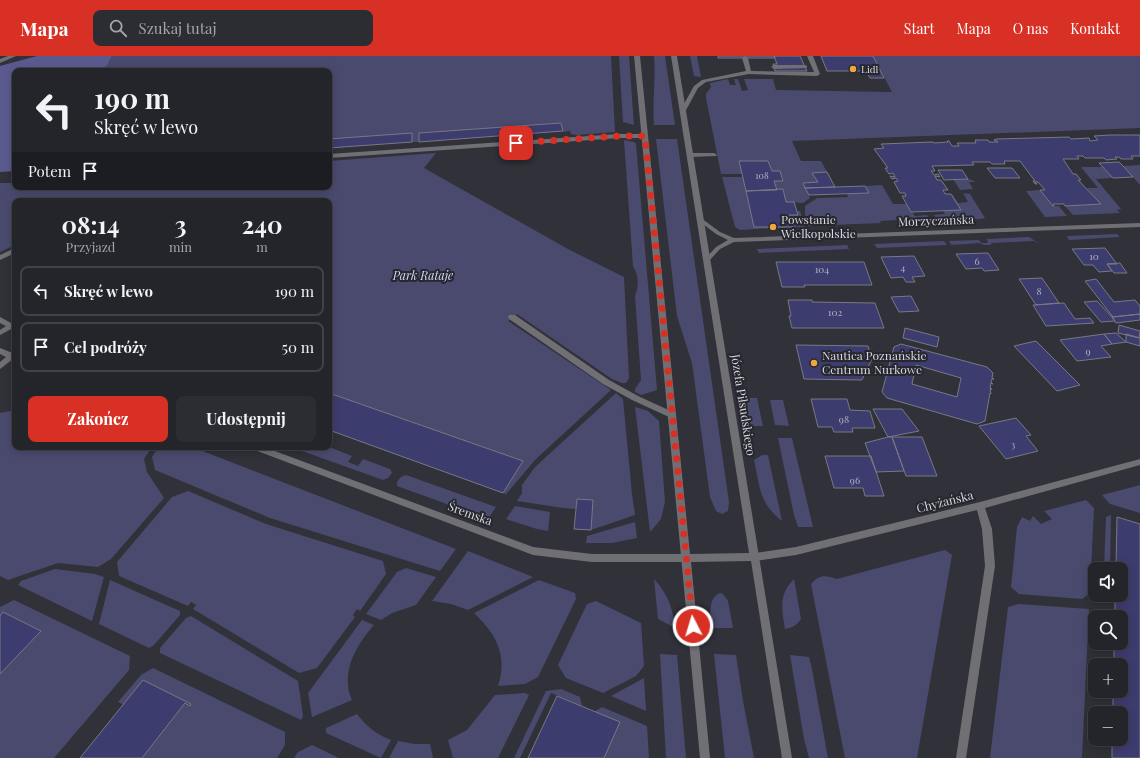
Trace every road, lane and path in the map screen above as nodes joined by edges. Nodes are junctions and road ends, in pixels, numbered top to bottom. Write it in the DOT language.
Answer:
graph roads {
  1 [pos="13,56"];
  2 [pos="674,56"];
  3 [pos="810,56"];
  4 [pos="638,57"];
  5 [pos="746,58"];
  6 [pos="0,61"];
  7 [pos="774,67"];
  8 [pos="806,67"];
  9 [pos="749,72"];
  10 [pos="683,111"];
  11 [pos="645,136"];
  12 [pos="690,155"];
  13 [pos="714,155"];
  14 [pos="332,156"];
  15 [pos="700,220"];
  16 [pos="1140,225"];
  17 [pos="733,240"];
  18 [pos="12,252"];
  19 [pos="0,258"];
  20 [pos="707,260"];
  21 [pos="512,317"];
  22 [pos="0,319"];
  23 [pos="12,325"];
  24 [pos="0,333"];
  25 [pos="0,351"];
  26 [pos="12,356"];
  27 [pos="12,358"];
  28 [pos="0,366"];
  29 [pos="672,415"];
  30 [pos="263,450"];
  31 [pos="1140,462"];
  32 [pos="980,506"];
  33 [pos="755,557"];
  34 [pos="686,558"];
  35 [pos="705,758"];
  36 [pos="787,758"];
  37 [pos="961,758"];
  1 -- 6 [label="street"];
  2 -- 10 [label="street, Józefa Piłsudskiego"];
  3 -- 9 [label="street"];
  4 -- 11 [label="street"];
  5 -- 9 [label="street"];
  7 -- 8 [label="street"];
  9 -- 10 [label="street"];
  10 -- 12 [label="street, Józefa Piłsudskiego"];
  11 -- 14 [label="street"];
  11 -- 29 [label="street"];
  12 -- 13 [label="street"];
  12 -- 15 [label="street, Józefa Piłsudskiego"];
  15 -- 17 [label="street, Morzyczańska"];
  15 -- 20 [label="street, Józefa Piłsudskiego"];
  16 -- 17 [label="street, Morzyczańska"];
  17 -- 20 [label="street, Morzyczańska"];
  18 -- 19 [label="street"];
  20 -- 33 [label="street, Józefa Piłsudskiego"];
  21 -- 29 [label="street"];
  22 -- 23 [label="street"];
  23 -- 24 [label="street"];
  25 -- 26 [label="street"];
  27 -- 28 [label="street"];
  29 -- 34 [label="street"];
  30 -- 34 [label="street, Śremska"];
  31 -- 32 [label="street, Chyżańska"];
  32 -- 33 [label="street, Chyżańska"];
  32 -- 37 [label="street"];
  33 -- 34 [label="street, Śremska"];
  33 -- 36 [label="street, Józefa Piłsudskiego"];
  34 -- 35 [label="street"];
}
